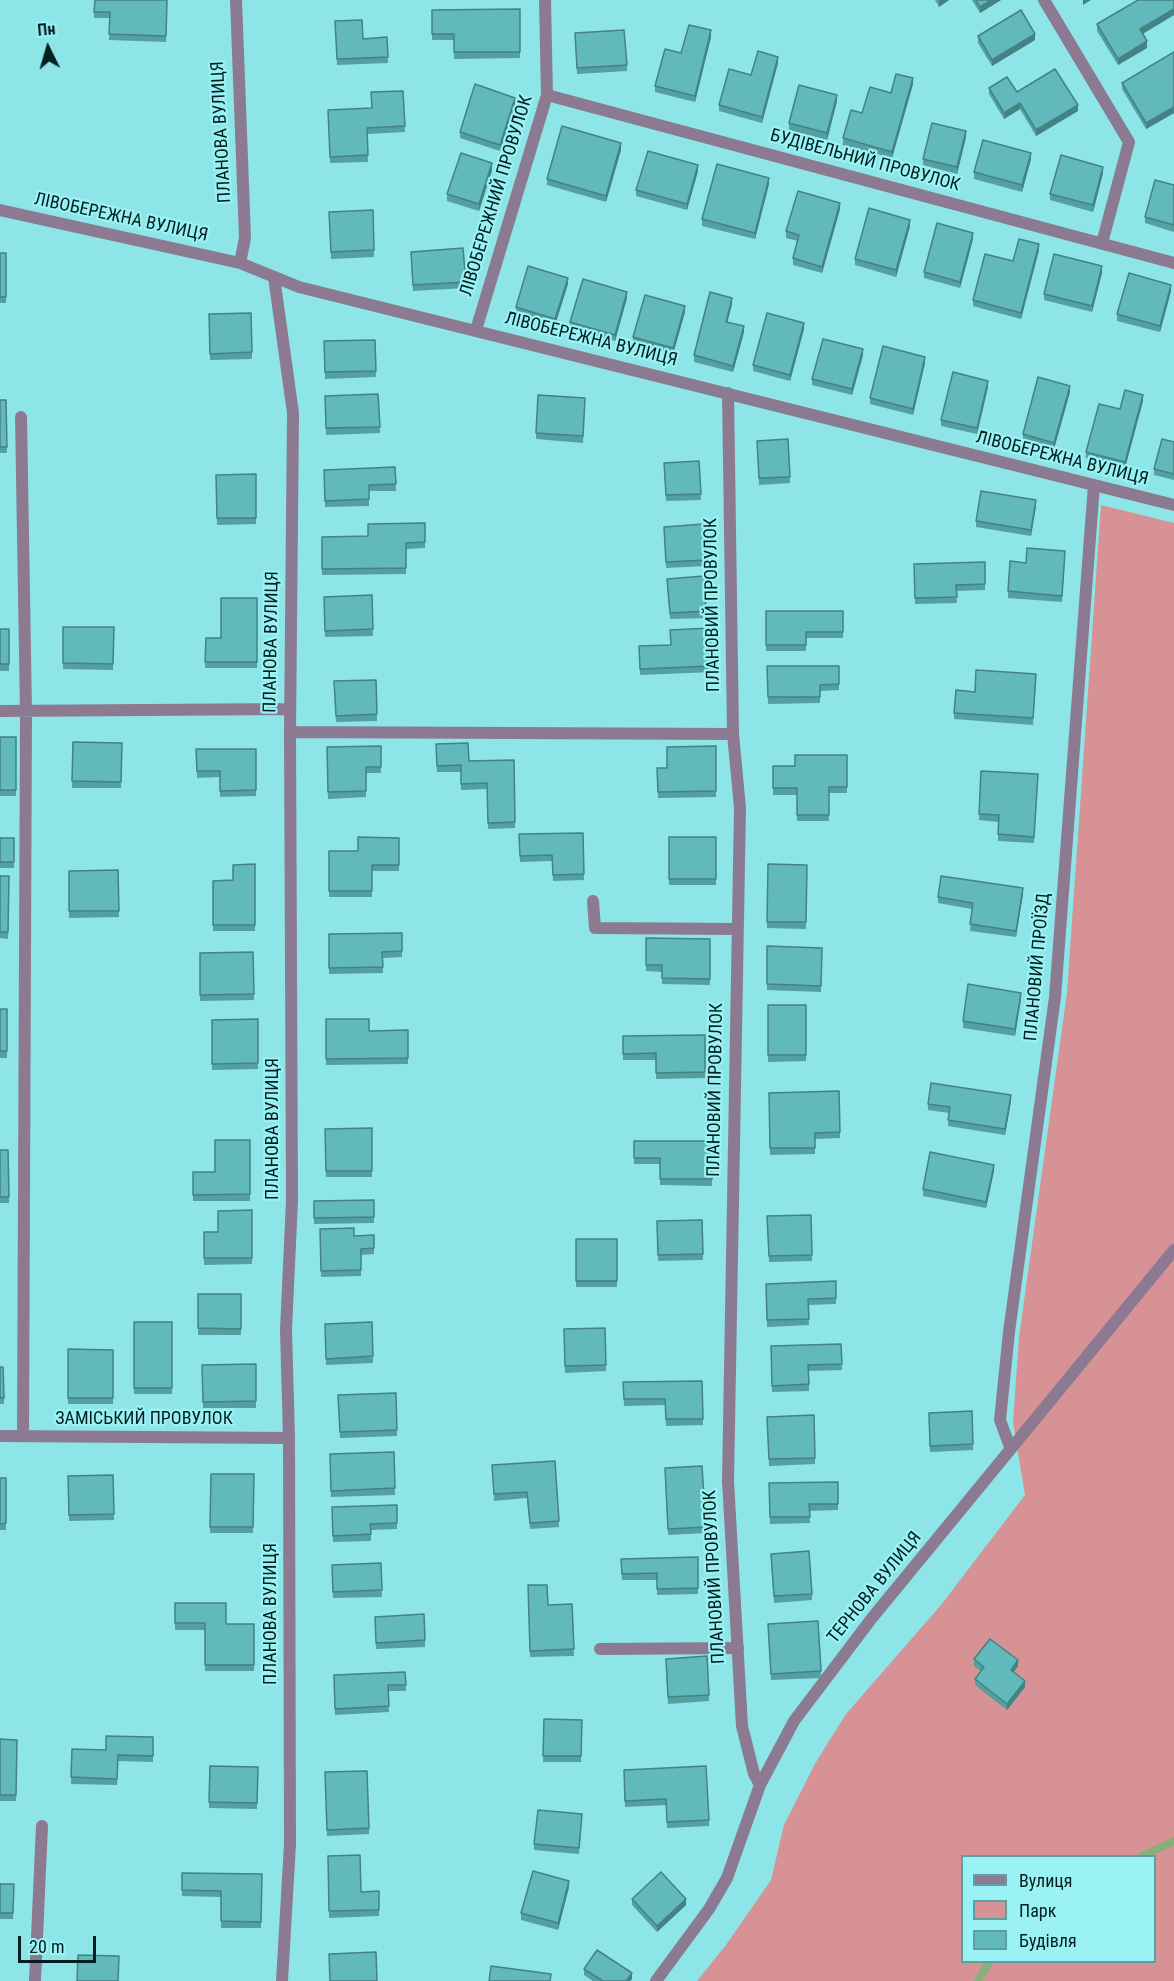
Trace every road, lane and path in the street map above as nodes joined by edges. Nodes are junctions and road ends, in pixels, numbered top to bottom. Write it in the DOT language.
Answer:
graph roads {
  1 [pos="236,0"];
  2 [pos="545,0"];
  3 [pos="1044,0"];
  4 [pos="547,95"];
  5 [pos="0,210"];
  6 [pos="1102,243"];
  7 [pos="1174,262"];
  8 [pos="240,263"];
  9 [pos="274,277"];
  10 [pos="476,330"];
  11 [pos="728,393"];
  12 [pos="21,417"];
  13 [pos="1094,485"];
  14 [pos="1174,505"];
  15 [pos="290,709"];
  16 [pos="0,711"];
  17 [pos="26,711"];
  18 [pos="290,732"];
  19 [pos="733,734"];
  20 [pos="593,901"];
  21 [pos="737,929"];
  22 [pos="1174,1250"];
  23 [pos="0,1436"];
  24 [pos="23,1436"];
  25 [pos="289,1437"];
  26 [pos="1010,1448"];
  27 [pos="738,1648"];
  28 [pos="600,1649"];
  29 [pos="760,1785"];
  30 [pos="42,1826"];
  31 [pos="35,1981"];
  32 [pos="282,1981"];
  33 [pos="656,1981"];
  1 -- 8 [label="street, ПЛАНОВА ВУЛИЦЯ"];
  2 -- 4 [label="street, ЛІВОБЕРЕЖНИЙ ПРОВУЛОК"];
  3 -- 6 [label="street"];
  4 -- 6 [label="street, БУДІВЕЛЬНИЙ ПРОВУЛОК"];
  4 -- 10 [label="street, ЛІВОБЕРЕЖНИЙ ПРОВУЛОК"];
  5 -- 8 [label="street, ЛІВОБЕРЕЖНА ВУЛИЦЯ"];
  6 -- 7 [label="street, БУДІВЕЛЬНИЙ ПРОВУЛОК"];
  8 -- 9 [label="street, ЛІВОБЕРЕЖНА ВУЛИЦЯ"];
  9 -- 10 [label="street, ЛІВОБЕРЕЖНА ВУЛИЦЯ"];
  9 -- 15 [label="street, ПЛАНОВА ВУЛИЦЯ"];
  10 -- 11 [label="street, ЛІВОБЕРЕЖНА ВУЛИЦЯ"];
  11 -- 13 [label="street, ЛІВОБЕРЕЖНА ВУЛИЦЯ"];
  11 -- 19 [label="street, ПЛАНОВИЙ ПРОВУЛОК"];
  12 -- 17 [label="street"];
  13 -- 14 [label="street, ЛІВОБЕРЕЖНА ВУЛИЦЯ"];
  13 -- 26 [label="street, ПЛАНОВИЙ ПРОЇЗД"];
  15 -- 17 [label="street"];
  15 -- 18 [label="street, ПЛАНОВА ВУЛИЦЯ"];
  16 -- 17 [label="street"];
  17 -- 24 [label="street"];
  18 -- 19 [label="street"];
  18 -- 25 [label="street, ПЛАНОВА ВУЛИЦЯ"];
  19 -- 21 [label="street, ПЛАНОВИЙ ПРОВУЛОК"];
  20 -- 21 [label="street"];
  21 -- 27 [label="street, ПЛАНОВИЙ ПРОВУЛОК"];
  22 -- 26 [label="street, ТЕРНОВА ВУЛИЦЯ"];
  23 -- 24 [label="street, ЗАМІСЬКИЙ ПРОВУЛОК"];
  24 -- 25 [label="street, ЗАМІСЬКИЙ ПРОВУЛОК"];
  25 -- 32 [label="street, ПЛАНОВА ВУЛИЦЯ"];
  26 -- 29 [label="street, ТЕРНОВА ВУЛИЦЯ"];
  27 -- 28 [label="street"];
  27 -- 29 [label="street, ПЛАНОВИЙ ПРОВУЛОК"];
  29 -- 33 [label="street, ТЕРНОВА ВУЛИЦЯ"];
  30 -- 31 [label="street"];
}
